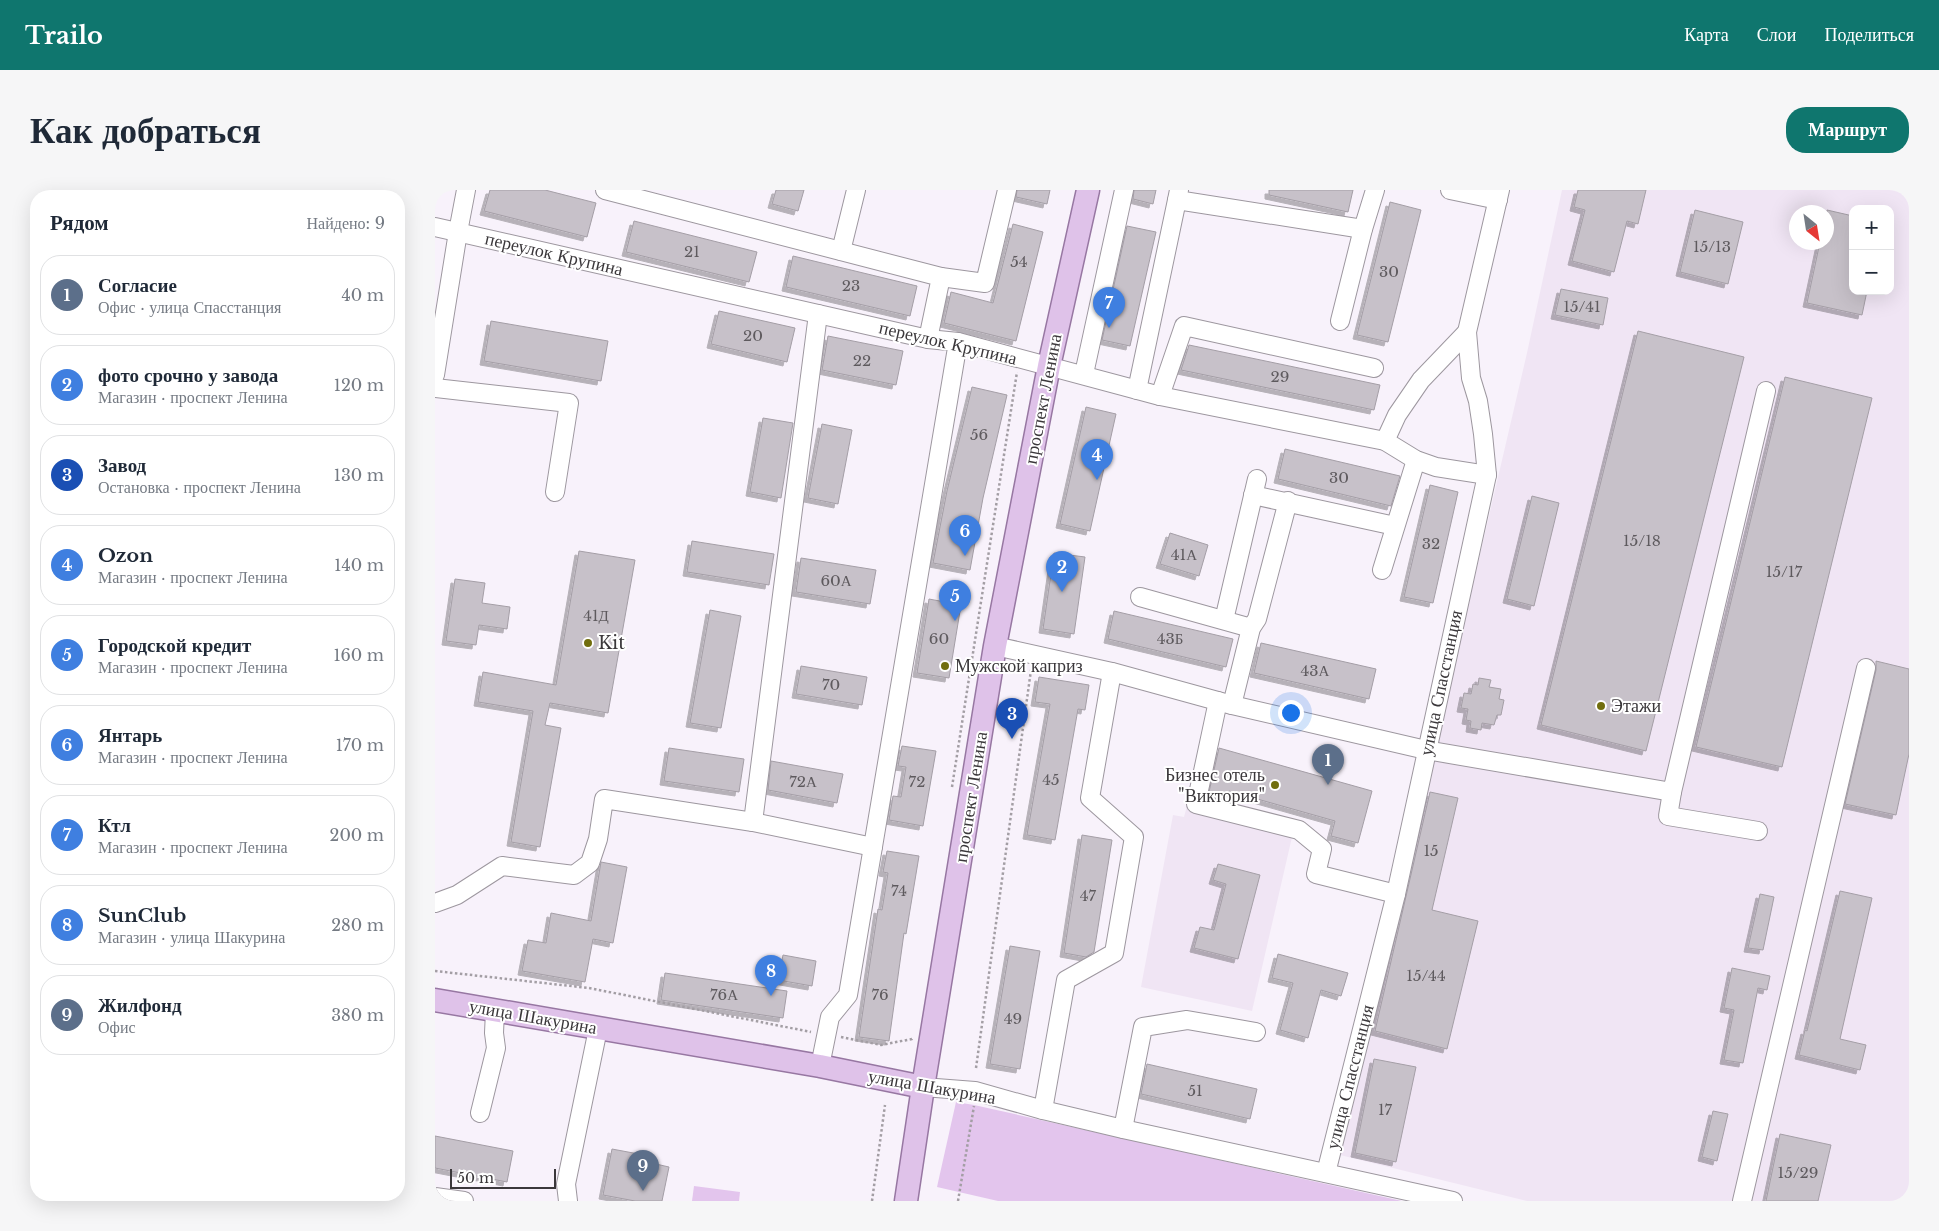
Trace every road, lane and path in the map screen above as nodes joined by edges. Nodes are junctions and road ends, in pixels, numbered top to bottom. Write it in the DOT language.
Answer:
graph roads {
  1 [pos="467,190"];
  2 [pos="605,190"];
  3 [pos="856,190"];
  4 [pos="1007,190"];
  5 [pos="1088,190"];
  6 [pos="1124,190"];
  7 [pos="1375,190"];
  8 [pos="1449,190"];
  9 [pos="1178,195"];
  10 [pos="1499,195"];
  11 [pos="435,227"];
  12 [pos="1363,229"];
  13 [pos="457,232"];
  14 [pos="841,251"];
  15 [pos="941,277"];
  16 [pos="818,314"];
  17 [pos="1340,322"];
  18 [pos="1467,332"];
  19 [pos="928,339"];
  20 [pos="958,342"];
  21 [pos="1019,359"];
  22 [pos="1049,366"];
  23 [pos="1374,368"];
  24 [pos="1084,374"];
  25 [pos="435,375"];
  26 [pos="435,388"];
  27 [pos="1137,390"];
  28 [pos="1766,391"];
  29 [pos="1160,396"];
  30 [pos="1385,441"];
  31 [pos="1416,460"];
  32 [pos="1487,475"];
  33 [pos="555,492"];
  34 [pos="1288,501"];
  35 [pos="1395,526"];
  36 [pos="1383,570"];
  37 [pos="1140,597"];
  38 [pos="1224,620"];
  39 [pos="1254,623"];
  40 [pos="995,646"];
  41 [pos="1866,668"];
  42 [pos="1031,670"];
  43 [pos="1112,672"];
  44 [pos="1225,704"];
  45 [pos="1426,750"];
  46 [pos="951,792"];
  47 [pos="1672,792"];
  48 [pos="753,822"];
  49 [pos="1758,832"];
  50 [pos="873,847"];
  51 [pos="1396,894"];
  52 [pos="435,903"];
  53 [pos="435,971"];
  54 [pos="435,1000"];
  55 [pos="495,1011"];
  56 [pos="598,1029"];
  57 [pos="914,1029"];
  58 [pos="813,1032"];
  59 [pos="1256,1032"];
  60 [pos="832,1036"];
  61 [pos="820,1066"];
  62 [pos="976,1068"];
  63 [pos="923,1087"];
  64 [pos="974,1104"];
  65 [pos="885,1105"];
  66 [pos="1043,1110"];
  67 [pos="480,1113"];
  68 [pos="1123,1129"];
  69 [pos="1326,1173"];
  70 [pos="435,1197"];
  71 [pos="464,1201"];
  72 [pos="569,1201"];
  73 [pos="872,1201"];
  74 [pos="907,1201"];
  75 [pos="958,1201"];
  76 [pos="1453,1201"];
  77 [pos="1742,1201"];
  1 -- 13 [label="street"];
  2 -- 14 [label="street"];
  3 -- 14 [label="street"];
  4 -- 15 [label="street"];
  5 -- 22 [label="main road, проспект Ленина"];
  6 -- 24 [label="street"];
  7 -- 12 [label="street"];
  8 -- 10 [label="street"];
  9 -- 12 [label="street"];
  9 -- 27 [label="street"];
  10 -- 18 [label="street, улица Спасстанция"];
  11 -- 13 [label="street, переулок Крупина"];
  12 -- 17 [label="street"];
  13 -- 16 [label="street, переулок Крупина"];
  13 -- 25 [label="street"];
  14 -- 15 [label="street"];
  15 -- 19 [label="street"];
  16 -- 19 [label="street, переулок Крупина"];
  16 -- 48 [label="street"];
  18 -- 30 [label="street"];
  18 -- 32 [label="street, улица Спасстанция"];
  19 -- 20 [label="street, переулок Крупина"];
  20 -- 21 [label="street, переулок Крупина"];
  20 -- 50 [label="street"];
  21 -- 22 [label="street, переулок Крупина"];
  21 -- 46 [label="path"];
  22 -- 24 [label="street, переулок Крупина"];
  22 -- 40 [label="main road, проспект Ленина"];
  23 -- 29 [label="street"];
  24 -- 27 [label="street, переулок Крупина"];
  26 -- 33 [label="street"];
  27 -- 29 [label="street, переулок Крупина"];
  28 -- 47 [label="street"];
  29 -- 30 [label="street, переулок Крупина"];
  30 -- 31 [label="street, переулок Крупина"];
  31 -- 32 [label="street, переулок Крупина"];
  31 -- 35 [label="street"];
  32 -- 45 [label="street, улица Спасстанция"];
  34 -- 35 [label="street"];
  34 -- 38 [label="street"];
  34 -- 39 [label="street"];
  35 -- 36 [label="street"];
  37 -- 38 [label="street"];
  38 -- 39 [label="street"];
  39 -- 44 [label="street"];
  40 -- 43 [label="street"];
  40 -- 63 [label="main road, проспект Ленина"];
  41 -- 77 [label="street"];
  42 -- 62 [label="path"];
  43 -- 44 [label="street"];
  43 -- 66 [label="street"];
  44 -- 45 [label="street"];
  44 -- 51 [label="street"];
  45 -- 47 [label="street"];
  45 -- 51 [label="street, улица Спасстанция"];
  47 -- 49 [label="street"];
  48 -- 50 [label="street"];
  48 -- 52 [label="street"];
  50 -- 61 [label="street"];
  51 -- 69 [label="street, улица Спасстанция"];
  53 -- 58 [label="path"];
  54 -- 55 [label="main road, улица Шакурина"];
  55 -- 56 [label="main road, улица Шакурина"];
  55 -- 67 [label="street"];
  56 -- 61 [label="main road, улица Шакурина"];
  56 -- 72 [label="street"];
  57 -- 60 [label="path"];
  59 -- 68 [label="street"];
  61 -- 63 [label="main road, улица Шакурина"];
  63 -- 66 [label="street, улица Шакурина"];
  63 -- 74 [label="main road, проспект Ленина"];
  64 -- 75 [label="path"];
  65 -- 73 [label="path"];
  66 -- 68 [label="street, улица Шакурина"];
  68 -- 69 [label="street, улица Шакурина"];
  69 -- 76 [label="street, улица Шакурина"];
  70 -- 71 [label="street"];
}
